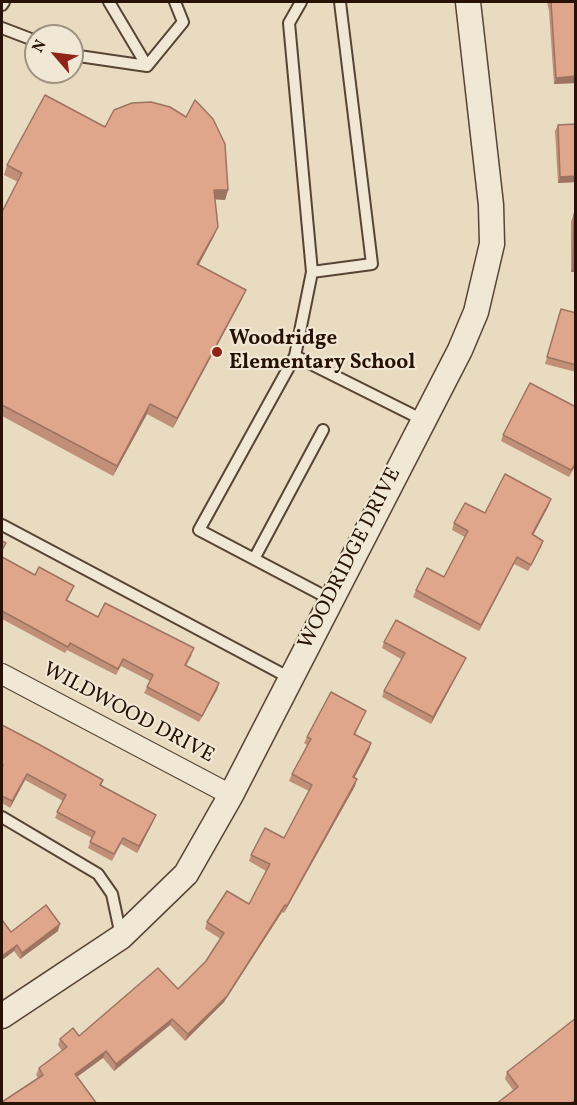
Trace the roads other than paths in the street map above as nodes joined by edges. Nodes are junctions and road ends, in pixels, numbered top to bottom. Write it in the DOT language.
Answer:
graph roads {
  1 [pos="110,2"];
  2 [pos="175,2"];
  3 [pos="301,2"];
  4 [pos="340,2"];
  5 [pos="468,2"];
  6 [pos="2,28"];
  7 [pos="24,36"];
  8 [pos="84,57"];
  9 [pos="147,66"];
  10 [pos="312,272"];
  11 [pos="295,356"];
  12 [pos="423,420"];
  13 [pos="322,430"];
  14 [pos="2,525"];
  15 [pos="254,559"];
  16 [pos="330,599"];
  17 [pos="2,674"];
  18 [pos="290,678"];
  19 [pos="231,795"];
  20 [pos="2,817"];
  21 [pos="122,937"];
  22 [pos="2,1016"];
  1 -- 9 [label="lane"];
  2 -- 9 [label="lane"];
  3 -- 10 [label="lane"];
  4 -- 10 [label="lane"];
  5 -- 12 [label="street, WOODRIDGE DRIVE"];
  6 -- 7 [label="lane"];
  8 -- 9 [label="lane"];
  10 -- 11 [label="lane"];
  11 -- 12 [label="lane"];
  11 -- 15 [label="lane"];
  12 -- 16 [label="street, WOODRIDGE DRIVE"];
  13 -- 15 [label="lane"];
  14 -- 18 [label="lane"];
  15 -- 16 [label="lane"];
  16 -- 18 [label="street, WOODRIDGE DRIVE"];
  17 -- 19 [label="street, WILDWOOD DRIVE"];
  18 -- 19 [label="street, WOODRIDGE DRIVE"];
  19 -- 21 [label="street, WOODRIDGE DRIVE"];
  20 -- 21 [label="lane"];
  21 -- 22 [label="street, WOODRIDGE DRIVE"];
}
